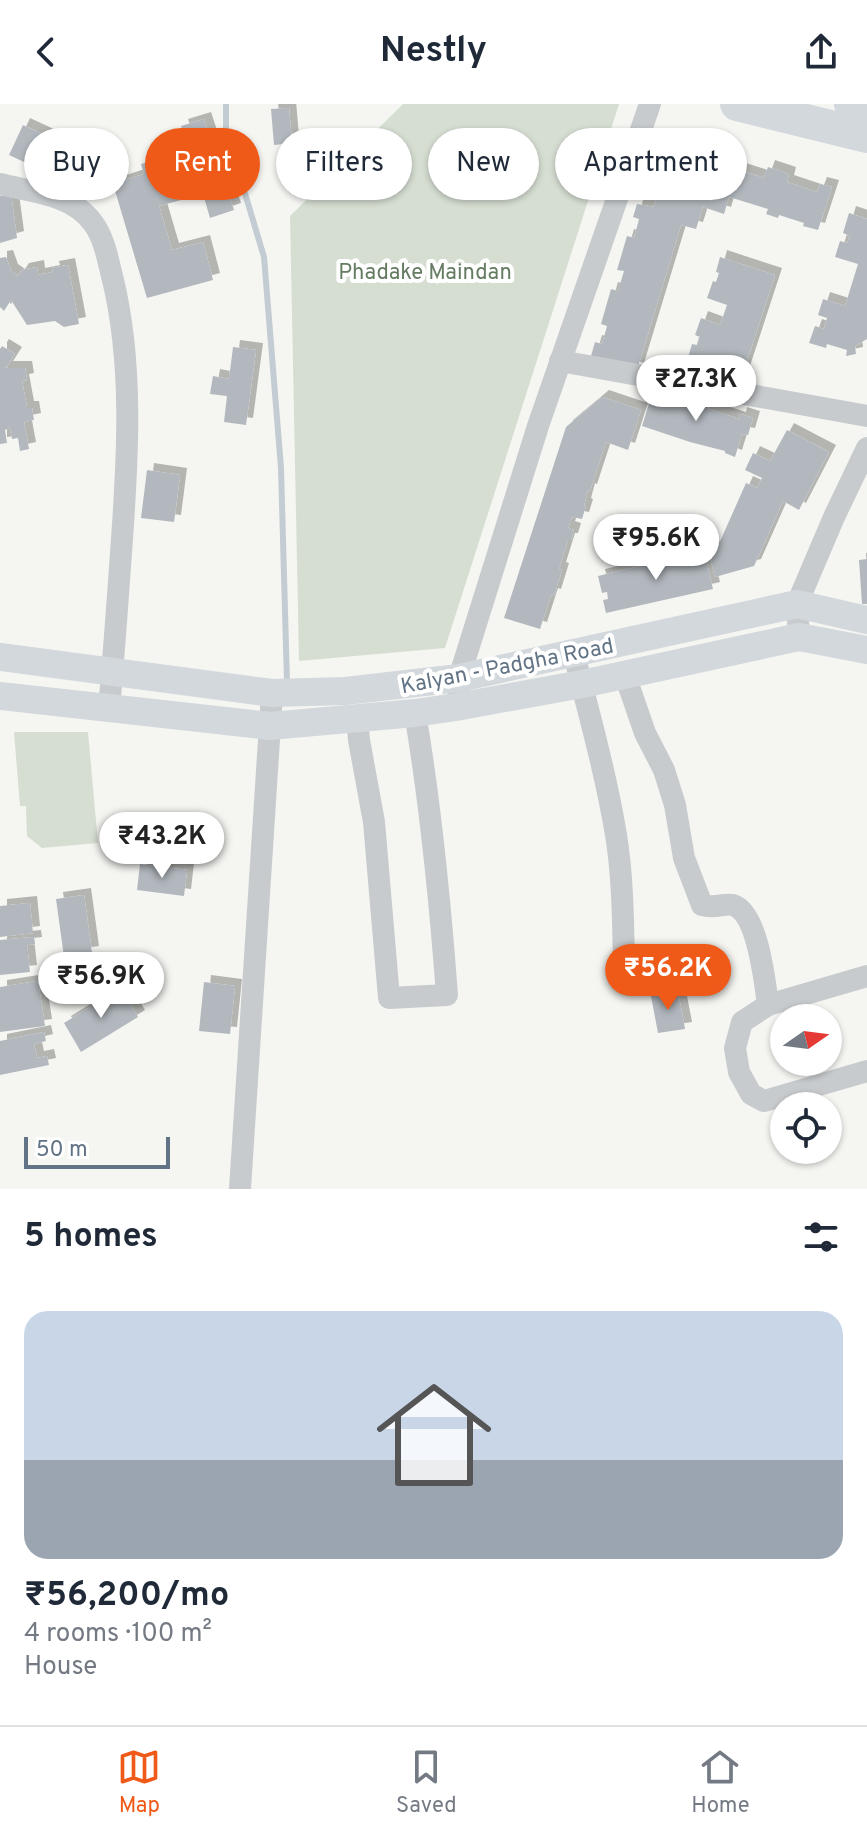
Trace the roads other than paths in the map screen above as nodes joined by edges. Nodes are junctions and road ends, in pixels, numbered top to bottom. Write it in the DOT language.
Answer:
graph roads {
  1 [pos="650,104"];
  2 [pos="737,104"];
  3 [pos="851,104"];
  4 [pos="867,108"];
  5 [pos="867,136"];
  6 [pos="0,184"];
  7 [pos="560,361"];
  8 [pos="867,416"];
  9 [pos="867,448"];
  10 [pos="797,604"];
  11 [pos="867,620"];
  12 [pos="799,637"];
  13 [pos="867,650"];
  14 [pos="574,654"];
  15 [pos="0,657"];
  16 [pos="112,673"];
  17 [pos="625,675"];
  18 [pos="459,678"];
  19 [pos="582,684"];
  20 [pos="272,693"];
  21 [pos="0,696"];
  22 [pos="456,707"];
  23 [pos="109,709"];
  24 [pos="415,713"];
  25 [pos="357,718"];
  26 [pos="270,726"];
  27 [pos="624,965"];
  28 [pos="867,976"];
  29 [pos="768,1005"];
  30 [pos="867,1071"];
  31 [pos="240,1189"];
  1 -- 7 [label="street"];
  2 -- 5 [label="highway"];
  3 -- 4 [label="highway"];
  6 -- 16 [label="street"];
  7 -- 8 [label="street"];
  7 -- 18 [label="street"];
  9 -- 10 [label="street"];
  10 -- 11 [label="main road, Kalyan - Padgha Road"];
  10 -- 12 [label="street"];
  10 -- 14 [label="main road, Kalyan - Padgha Road"];
  12 -- 13 [label="main road, Kalyan - Padgha Road"];
  12 -- 17 [label="main road, Kalyan - Padgha Road"];
  14 -- 18 [label="main road, Kalyan - Padgha Road"];
  14 -- 19 [label="street"];
  15 -- 16 [label="main road, Kalyan - Padgha Road"];
  16 -- 20 [label="main road, Kalyan - Padgha Road"];
  16 -- 23 [label="street"];
  17 -- 19 [label="main road, Kalyan - Padgha Road"];
  17 -- 29 [label="street"];
  18 -- 20 [label="main road, Kalyan - Padgha Road"];
  18 -- 22 [label="street"];
  19 -- 22 [label="main road, Kalyan - Padgha Road"];
  19 -- 27 [label="street"];
  20 -- 26 [label="street"];
  21 -- 23 [label="main road, Kalyan - Padgha Road"];
  22 -- 24 [label="main road, Kalyan - Padgha Road"];
  23 -- 26 [label="main road, Kalyan - Padgha Road"];
  24 -- 25 [label="main road, Kalyan - Padgha Road"];
  24 -- 25 [label="street"];
  25 -- 26 [label="main road, Kalyan - Padgha Road"];
  26 -- 31 [label="street"];
  28 -- 29 [label="street"];
  29 -- 30 [label="street"];
}
